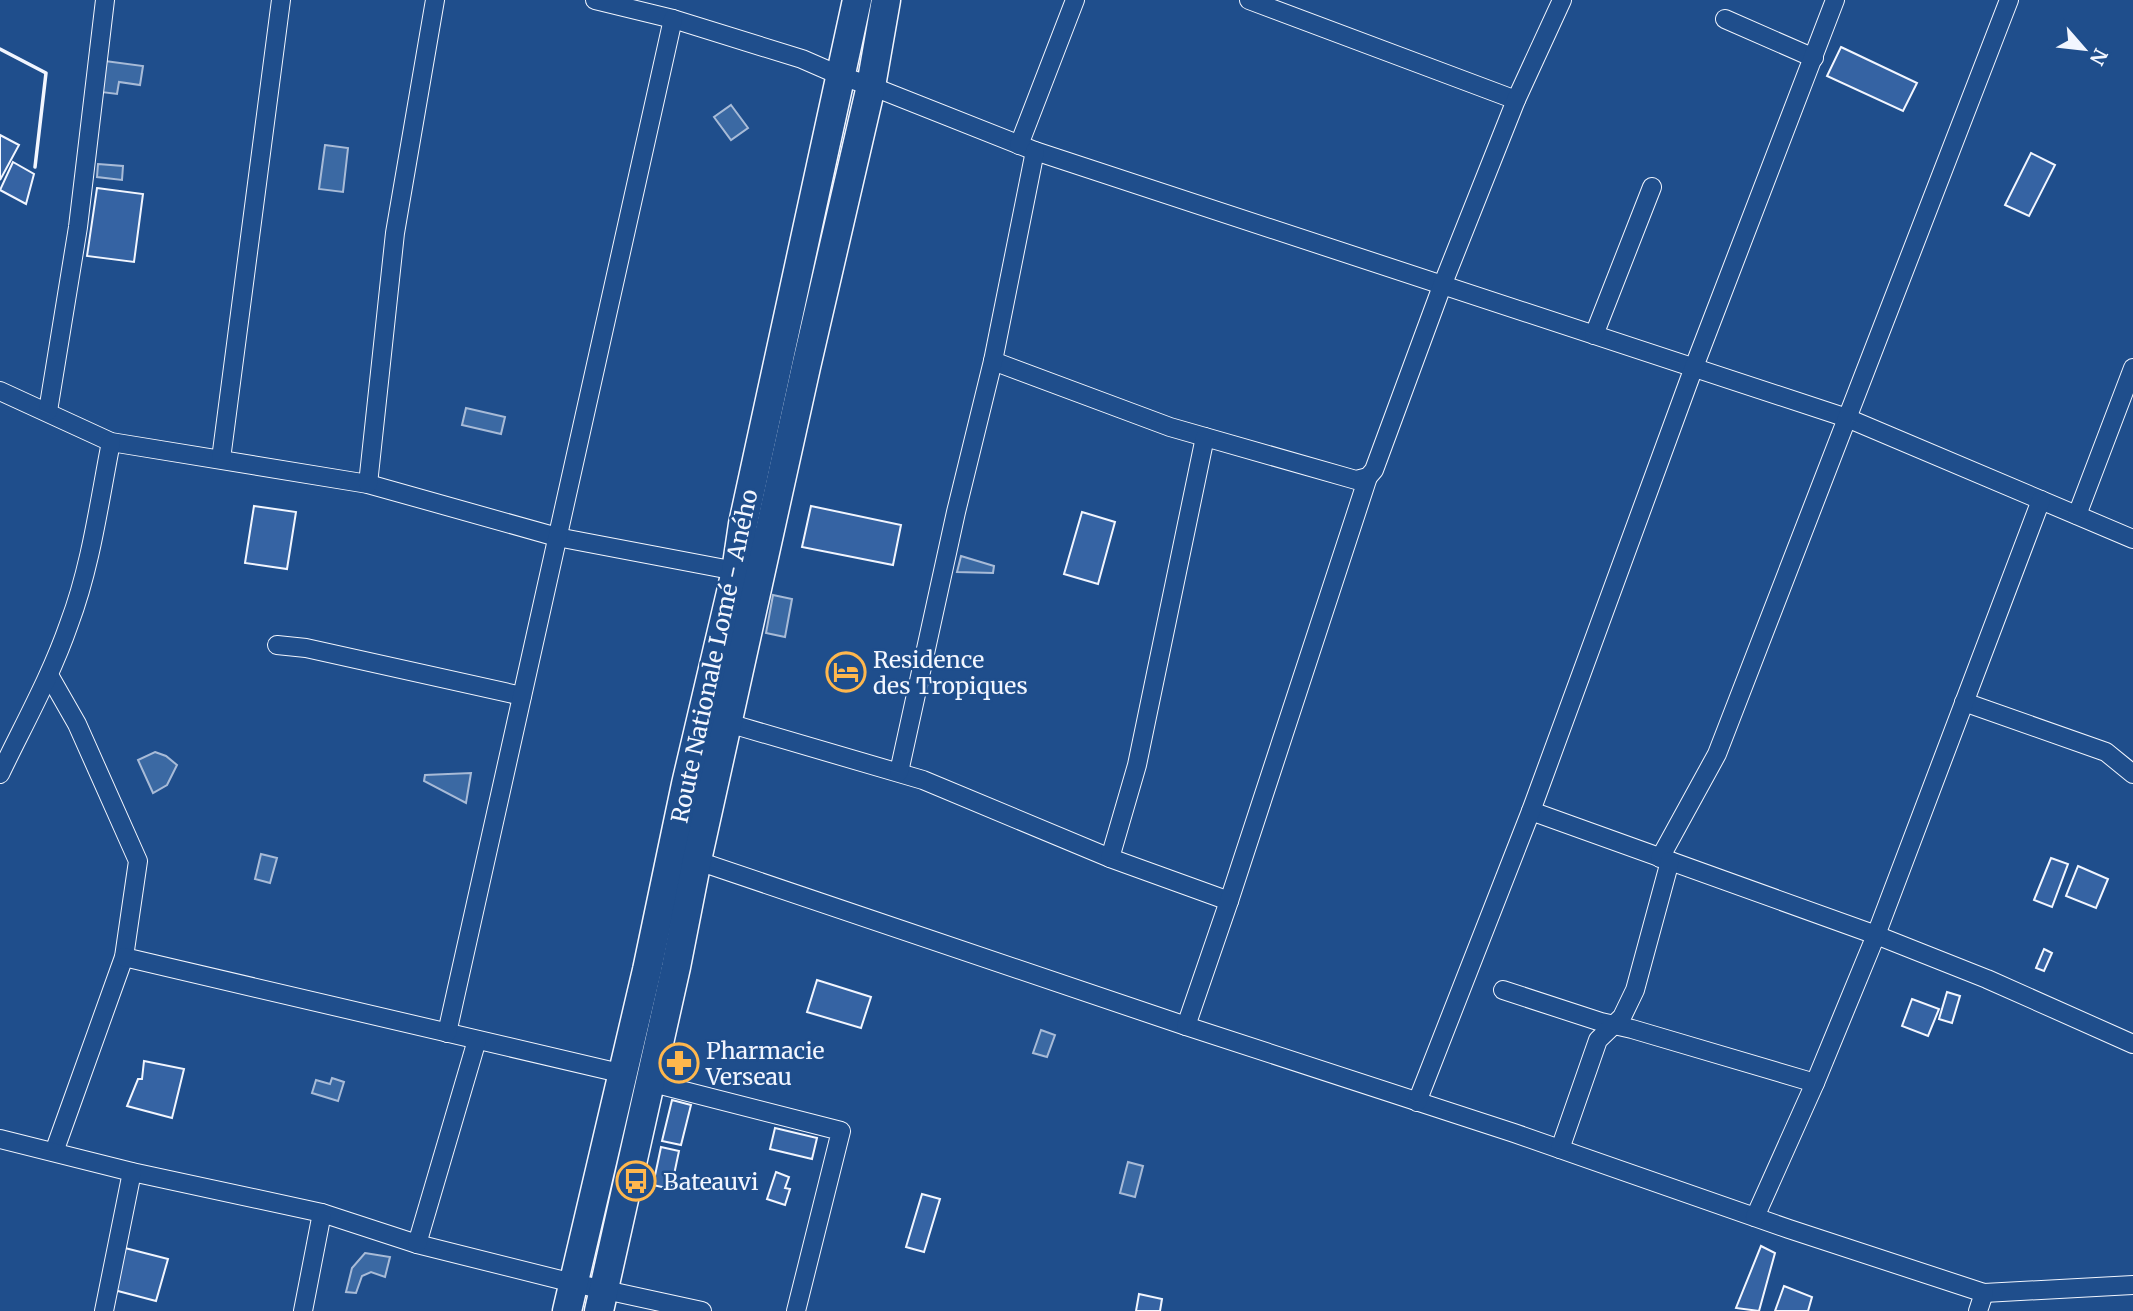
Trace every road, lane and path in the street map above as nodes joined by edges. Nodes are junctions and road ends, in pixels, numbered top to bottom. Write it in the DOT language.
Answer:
graph roads {
  1 [pos="105,0"];
  2 [pos="281,0"];
  3 [pos="435,0"];
  4 [pos="595,0"];
  5 [pos="857,0"];
  6 [pos="886,0"];
  7 [pos="1075,0"];
  8 [pos="1249,0"];
  9 [pos="1562,0"];
  10 [pos="1835,0"];
  11 [pos="2009,0"];
  12 [pos="673,19"];
  13 [pos="1725,19"];
  14 [pos="1814,58"];
  15 [pos="841,76"];
  16 [pos="871,86"];
  17 [pos="1516,100"];
  18 [pos="1027,148"];
  19 [pos="1653,187"];
  20 [pos="1442,286"];
  21 [pos="1594,335"];
  22 [pos="993,361"];
  23 [pos="1694,367"];
  24 [pos="2133,368"];
  25 [pos="0,391"];
  26 [pos="48,411"];
  27 [pos="1847,418"];
  28 [pos="1205,437"];
  29 [pos="111,442"];
  30 [pos="221,459"];
  31 [pos="1367,477"];
  32 [pos="368,484"];
  33 [pos="2041,500"];
  34 [pos="2077,515"];
  35 [pos="557,537"];
  36 [pos="2133,539"];
  37 [pos="736,570"];
  38 [pos="277,645"];
  39 [pos="49,675"];
  40 [pos="522,696"];
  41 [pos="1964,702"];
  42 [pos="728,723"];
  43 [pos="898,772"];
  44 [pos="0,774"];
  45 [pos="2133,774"];
  46 [pos="1531,811"];
  47 [pos="684,857"];
  48 [pos="1110,858"];
  49 [pos="1665,860"];
  50 [pos="1229,901"];
  51 [pos="1875,935"];
  52 [pos="124,957"];
  53 [pos="1503,990"];
  54 [pos="1614,1025"];
  55 [pos="1186,1026"];
  56 [pos="447,1033"];
  57 [pos="477,1040"];
  58 [pos="2133,1044"];
  59 [pos="636,1078"];
  60 [pos="1815,1083"];
  61 [pos="1417,1102"];
  62 [pos="0,1139"];
  63 [pos="1560,1149"];
  64 [pos="54,1152"];
  65 [pos="132,1172"];
  66 [pos="322,1213"];
  67 [pos="1755,1217"];
  68 [pos="417,1244"];
  69 [pos="573,1283"];
  70 [pos="2133,1285"];
  71 [pos="1984,1293"];
  72 [pos="601,1300"];
  73 [pos="104,1311"];
  74 [pos="303,1311"];
  75 [pos="567,1311"];
  76 [pos="702,1311"];
  77 [pos="796,1311"];
  78 [pos="1978,1311"];
  1 -- 26 [label="street"];
  2 -- 30 [label="street"];
  3 -- 32 [label="street"];
  4 -- 12 [label="street"];
  5 -- 15 [label="highway, Route Nationale Lomé - Aného"];
  6 -- 16 [label="highway, Route Nationale Lomé - Aného"];
  7 -- 18 [label="street"];
  8 -- 17 [label="street"];
  9 -- 17 [label="street"];
  10 -- 14 [label="street"];
  11 -- 27 [label="street"];
  12 -- 15 [label="street"];
  12 -- 35 [label="street"];
  13 -- 14 [label="street"];
  14 -- 23 [label="street"];
  15 -- 16 [label="street"];
  15 -- 37 [label="highway, Route Nationale Lomé - Aného"];
  16 -- 18 [label="street"];
  16 -- 42 [label="highway, Route Nationale Lomé - Aného"];
  17 -- 20 [label="street"];
  18 -- 20 [label="street"];
  18 -- 22 [label="street"];
  19 -- 21 [label="street"];
  20 -- 21 [label="street"];
  20 -- 31 [label="street"];
  21 -- 23 [label="street"];
  22 -- 28 [label="street"];
  22 -- 43 [label="street"];
  23 -- 27 [label="street"];
  23 -- 46 [label="street"];
  24 -- 34 [label="street"];
  25 -- 26 [label="street"];
  26 -- 29 [label="street"];
  27 -- 33 [label="street"];
  27 -- 49 [label="street"];
  28 -- 31 [label="street"];
  28 -- 48 [label="street"];
  29 -- 30 [label="street"];
  29 -- 39 [label="street"];
  30 -- 32 [label="street"];
  31 -- 50 [label="street"];
  32 -- 35 [label="street"];
  33 -- 34 [label="street"];
  33 -- 41 [label="street"];
  34 -- 36 [label="street"];
  35 -- 37 [label="street"];
  35 -- 40 [label="street"];
  37 -- 47 [label="highway, Route Nationale Lomé - Aného"];
  38 -- 40 [label="street"];
  39 -- 44 [label="street"];
  39 -- 52 [label="street"];
  40 -- 56 [label="street"];
  41 -- 45 [label="street"];
  41 -- 51 [label="street"];
  42 -- 43 [label="street"];
  42 -- 47 [label="highway, Route Nationale Lomé - Aného"];
  43 -- 48 [label="street"];
  46 -- 49 [label="street"];
  46 -- 61 [label="street"];
  47 -- 55 [label="street"];
  47 -- 59 [label="highway, Route Nationale Lomé - Aného"];
  48 -- 50 [label="street"];
  49 -- 51 [label="street"];
  49 -- 54 [label="street"];
  50 -- 55 [label="street"];
  51 -- 58 [label="street"];
  51 -- 60 [label="street"];
  52 -- 56 [label="street"];
  52 -- 64 [label="street"];
  53 -- 54 [label="street"];
  54 -- 60 [label="street"];
  54 -- 63 [label="street"];
  55 -- 61 [label="street"];
  56 -- 57 [label="street"];
  57 -- 59 [label="street"];
  57 -- 68 [label="street"];
  59 -- 69 [label="highway, Route Nationale Lomé - Aného"];
  59 -- 72 [label="highway, Route Nationale Lomé - Aného"];
  59 -- 77 [label="street"];
  60 -- 67 [label="street"];
  61 -- 63 [label="street"];
  62 -- 64 [label="street"];
  63 -- 67 [label="street"];
  64 -- 65 [label="street"];
  65 -- 66 [label="street"];
  65 -- 73 [label="street"];
  66 -- 68 [label="street"];
  66 -- 74 [label="street"];
  67 -- 71 [label="street"];
  68 -- 69 [label="street"];
  69 -- 72 [label="street"];
  69 -- 75 [label="highway, Route Nationale Lomé - Aného"];
  70 -- 71 [label="street"];
  71 -- 78 [label="street"];
  72 -- 76 [label="street"];
}
